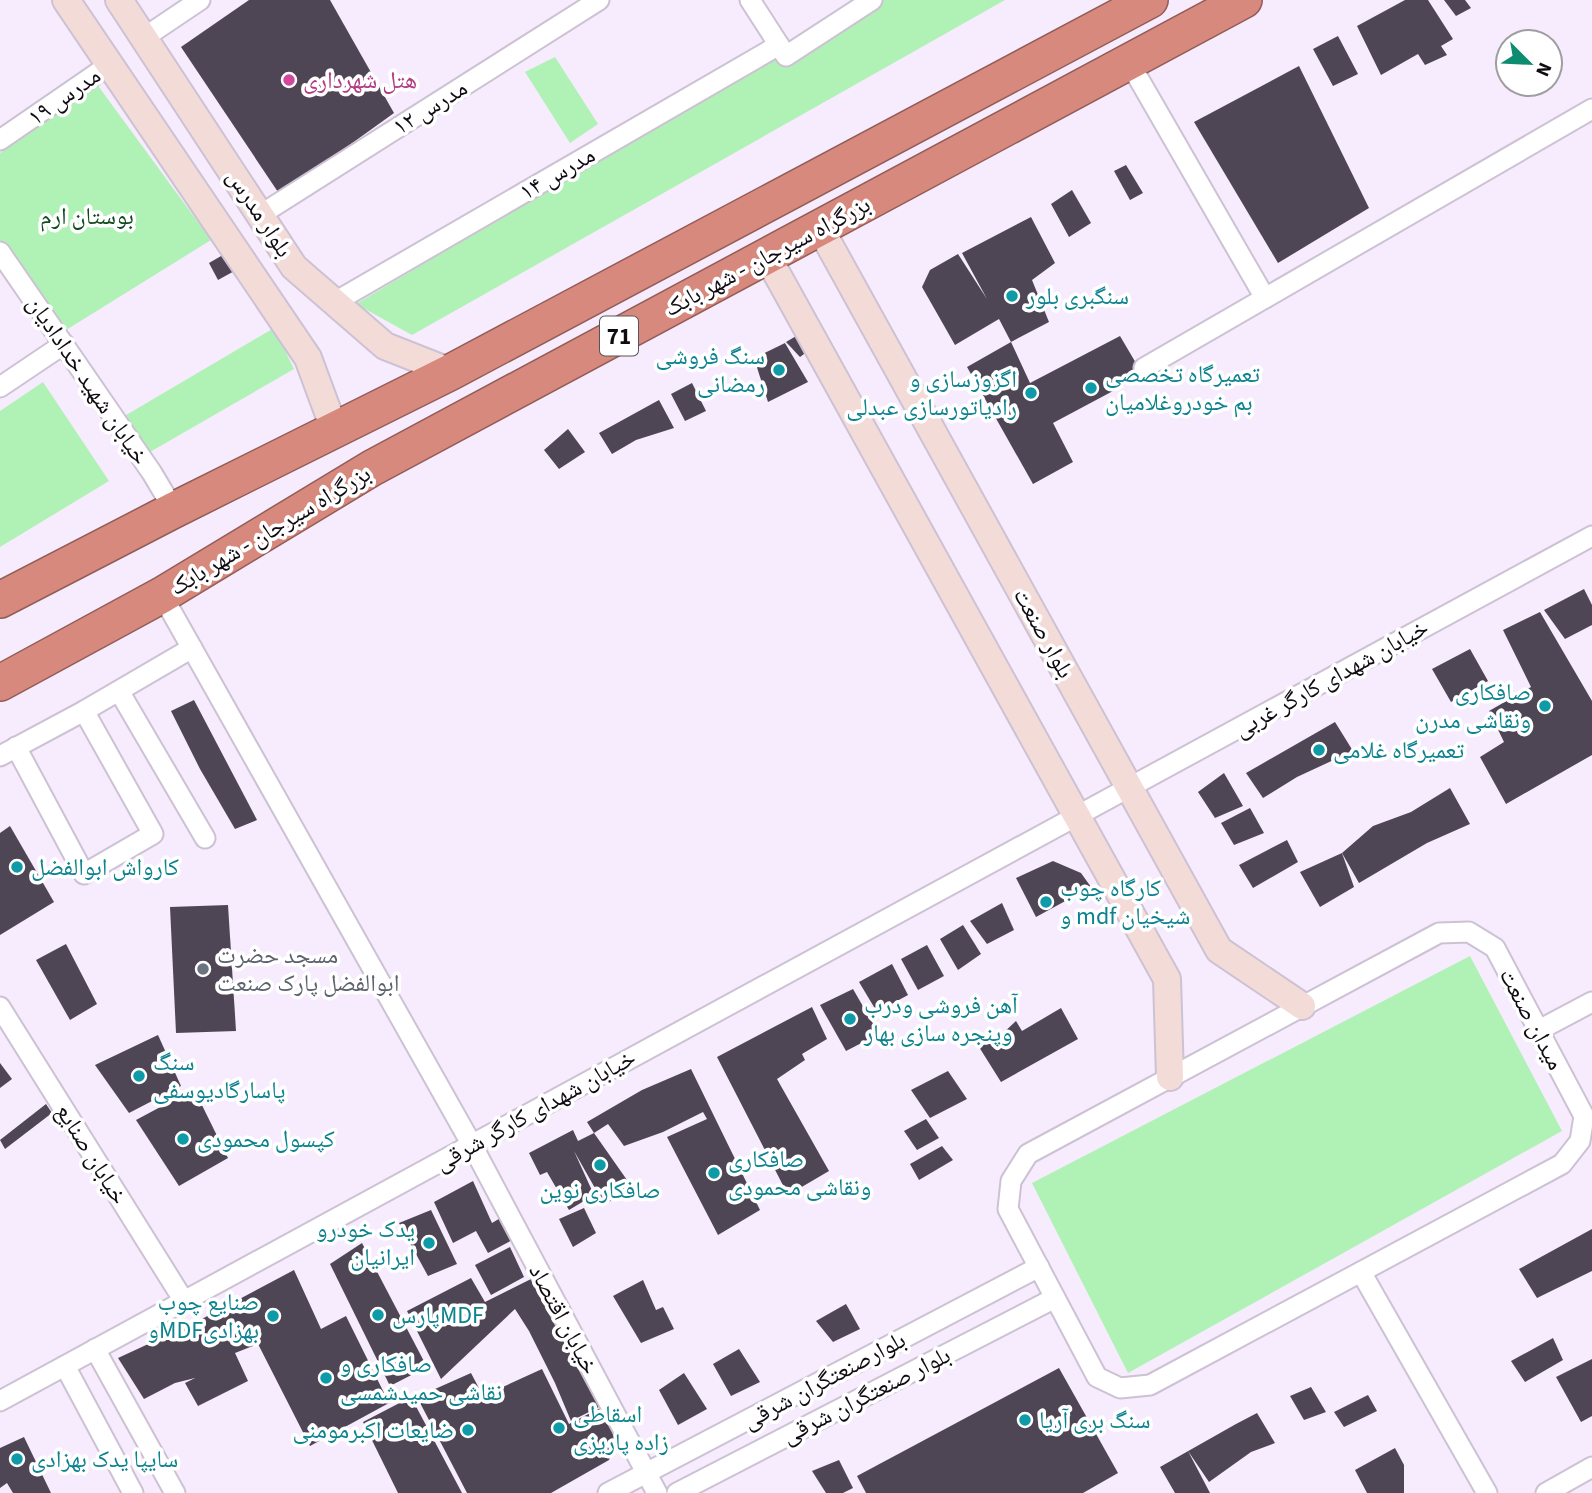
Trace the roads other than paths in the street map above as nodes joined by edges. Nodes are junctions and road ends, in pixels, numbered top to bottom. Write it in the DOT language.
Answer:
graph roads {
  1 [pos="66,0"];
  2 [pos="119,0"];
  3 [pos="200,0"];
  4 [pos="599,0"];
  5 [pos="750,0"];
  6 [pos="872,0"];
  7 [pos="1150,0"];
  8 [pos="1244,0"];
  9 [pos="145,37"];
  10 [pos="783,50"];
  11 [pos="1129,62"];
  12 [pos="109,65"];
  13 [pos="1592,109"];
  14 [pos="0,140"];
  15 [pos="260,215"];
  16 [pos="820,228"];
  17 [pos="0,252"];
  18 [pos="767,256"];
  19 [pos="294,267"];
  20 [pos="261,287"];
  21 [pos="1265,298"];
  22 [pos="335,302"];
  23 [pos="64,344"];
  24 [pos="1144,368"];
  25 [pos="451,372"];
  26 [pos="0,387"];
  27 [pos="335,431"];
  28 [pos="174,510"];
  29 [pos="1592,537"];
  30 [pos="162,595"];
  31 [pos="0,600"];
  32 [pos="192,648"];
  33 [pos="0,683"];
  34 [pos="120,691"];
  35 [pos="84,711"];
  36 [pos="8,752"];
  37 [pos="1129,788"];
  38 [pos="1073,818"];
  39 [pos="205,838"];
  40 [pos="1592,1002"];
  41 [pos="1302,1006"];
  42 [pos="0,1007"];
  43 [pos="1539,1030"];
  44 [pos="1170,1077"];
  45 [pos="472,1144"];
  46 [pos="1039,1267"];
  47 [pos="1361,1272"];
  48 [pos="1055,1298"];
  49 [pos="184,1301"];
  50 [pos="959,1309"];
  51 [pos="974,1340"];
  52 [pos="95,1349"];
  53 [pos="65,1366"];
  54 [pos="0,1401"];
  55 [pos="1592,1467"];
  56 [pos="646,1473"];
  57 [pos="133,1493"];
  58 [pos="175,1493"];
  59 [pos="608,1493"];
  60 [pos="657,1493"];
  61 [pos="677,1493"];
  62 [pos="1487,1493"];
  63 [pos="1546,1493"];
  1 -- 12 [label="street, بلوار مدرس"];
  2 -- 9 [label="street, بلوار مدرس"];
  3 -- 9 [label="street"];
  4 -- 15 [label="street, مدرس ۱۲"];
  5 -- 10 [label="street"];
  6 -- 10 [label="street, مدرس ۱۴"];
  7 -- 25 [label="highway, بزرگراه سیرجان - شهر بابک / 71"];
  8 -- 11 [label="highway, بزرگراه سیرجان - شهر بابک / 71"];
  9 -- 15 [label="street, بلوار مدرس"];
  10 -- 22 [label="street, مدرس ۱۴"];
  11 -- 16 [label="highway, بزرگراه سیرجان - شهر بابک / 71"];
  11 -- 21 [label="street"];
  12 -- 14 [label="street, مدرس ۱۹"];
  12 -- 20 [label="street, بلوار مدرس"];
  13 -- 21 [label="street"];
  15 -- 19 [label="street, بلوار مدرس"];
  16 -- 18 [label="highway, بزرگراه سیرجان - شهر بابک / 71"];
  16 -- 37 [label="street, بلوار صنعت"];
  17 -- 23 [label="street, خیابان شهید خدادادیان"];
  18 -- 30 [label="highway, بزرگراه سیرجان - شهر بابک / 71"];
  18 -- 38 [label="street"];
  19 -- 20 [label="street"];
  19 -- 22 [label="street, بلوار مدرس"];
  20 -- 27 [label="street, بلوار مدرس"];
  21 -- 24 [label="street"];
  22 -- 25 [label="street, بلوار مدرس"];
  23 -- 26 [label="street"];
  23 -- 28 [label="street, خیابان شهید خدادادیان"];
  25 -- 27 [label="highway, بزرگراه سیرجان - شهر بابک / 71"];
  27 -- 28 [label="highway, بزرگراه سیرجان - شهر بابک / 71"];
  28 -- 31 [label="highway, بزرگراه سیرجان - شهر بابک / 71"];
  29 -- 37 [label="street, خیابان شهدای کارگر غربی"];
  30 -- 32 [label="street, خیابان اقتصاد"];
  30 -- 33 [label="highway, بزرگراه سیرجان - شهر بابک / 71"];
  32 -- 34 [label="street"];
  32 -- 45 [label="street, خیابان اقتصاد"];
  34 -- 35 [label="street"];
  34 -- 39 [label="street"];
  35 -- 36 [label="street"];
  35 -- 36 [label="street"];
  37 -- 38 [label="street, خیابان شهدای کارگر غربی"];
  37 -- 41 [label="street, بلوار صنعت"];
  38 -- 44 [label="street"];
  38 -- 45 [label="street, خیابان شهدای کارگر شرقی"];
  40 -- 43 [label="street"];
  41 -- 43 [label="street, میدان صنعت"];
  41 -- 44 [label="street, میدان صنعت"];
  42 -- 49 [label="street, خیابان صنایع"];
  43 -- 47 [label="street, میدان صنعت"];
  44 -- 46 [label="street, میدان صنعت"];
  45 -- 49 [label="street, خیابان شهدای کارگر شرقی"];
  45 -- 56 [label="street, خیابان اقتصاد"];
  46 -- 48 [label="street, میدان صنعت"];
  46 -- 50 [label="street, بلوارصنعتگران شرقی"];
  47 -- 48 [label="street, میدان صنعت"];
  47 -- 62 [label="street"];
  48 -- 51 [label="street, بلوار صنعتگران شرقی"];
  49 -- 52 [label="street, خیابان شهدای کارگر شرقی"];
  50 -- 51 [label="street"];
  50 -- 56 [label="street, بلوارصنعتگران شرقی"];
  51 -- 61 [label="street, بلوار صنعتگران شرقی"];
  52 -- 53 [label="street, خیابان شهدای کارگر شرقی"];
  52 -- 58 [label="street"];
  53 -- 54 [label="street, خیابان شهدای کارگر شرقی"];
  53 -- 57 [label="street"];
  55 -- 63 [label="street"];
  56 -- 59 [label="street, بلوارصنعتگران شرقی"];
  56 -- 60 [label="street, خیابان اقتصاد"];
}
